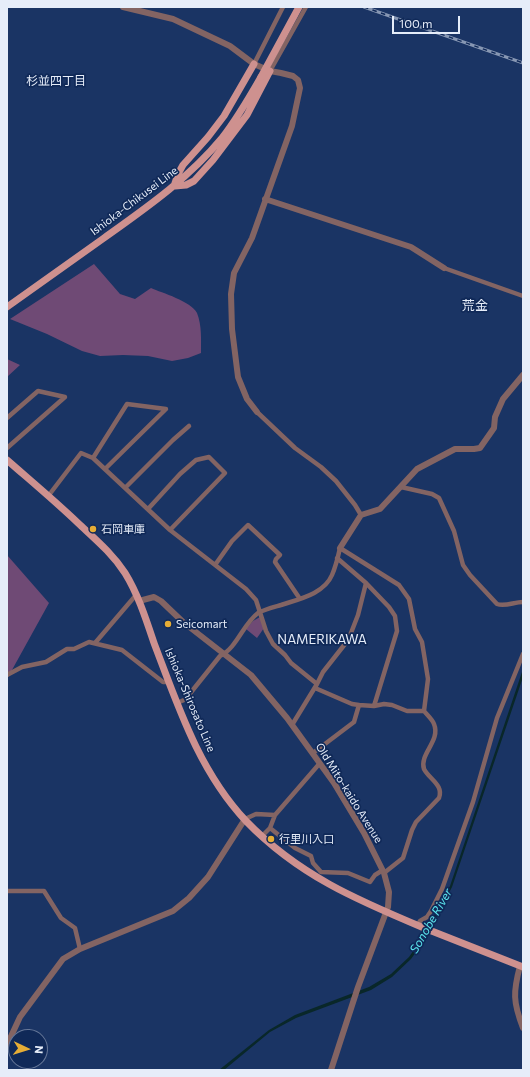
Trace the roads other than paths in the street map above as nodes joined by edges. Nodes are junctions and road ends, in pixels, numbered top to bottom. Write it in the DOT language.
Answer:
graph roads {
  1 [pos="123,7"];
  2 [pos="284,7"];
  3 [pos="299,7"];
  4 [pos="306,7"];
  5 [pos="254,64"];
  6 [pos="270,71"];
  7 [pos="174,186"];
  8 [pos="266,199"];
  9 [pos="444,268"];
  10 [pos="523,296"];
  11 [pos="7,307"];
  12 [pos="523,375"];
  13 [pos="257,412"];
  14 [pos="7,418"];
  15 [pos="189,426"];
  16 [pos="7,448"];
  17 [pos="93,458"];
  18 [pos="7,460"];
  19 [pos="105,469"];
  20 [pos="126,488"];
  21 [pos="400,488"];
  22 [pos="49,495"];
  23 [pos="148,509"];
  24 [pos="361,515"];
  25 [pos="170,530"];
  26 [pos="340,548"];
  27 [pos="337,558"];
  28 [pos="215,565"];
  29 [pos="366,583"];
  30 [pos="137,598"];
  31 [pos="300,599"];
  32 [pos="523,602"];
  33 [pos="260,612"];
  34 [pos="95,643"];
  35 [pos="225,654"];
  36 [pos="523,654"];
  37 [pos="7,675"];
  38 [pos="169,682"];
  39 [pos="316,686"];
  40 [pos="177,703"];
  41 [pos="359,705"];
  42 [pos="374,706"];
  43 [pos="424,711"];
  44 [pos="292,725"];
  45 [pos="313,753"];
  46 [pos="320,763"];
  47 [pos="275,815"];
  48 [pos="245,819"];
  49 [pos="270,828"];
  50 [pos="262,836"];
  51 [pos="384,872"];
  52 [pos="7,891"];
  53 [pos="386,912"];
  54 [pos="420,926"];
  55 [pos="80,948"];
  56 [pos="522,966"];
  57 [pos="523,1028"];
  58 [pos="7,1044"];
  59 [pos="331,1070"];
  1 -- 5 [label="street"];
  2 -- 5 [label="street"];
  3 -- 7 [label="main road, Ishioka-Chikusei Line, bridge"];
  4 -- 6 [label="street"];
  5 -- 6 [label="street"];
  5 -- 7 [label="main road"];
  6 -- 7 [label="main road"];
  6 -- 8 [label="street"];
  7 -- 11 [label="main road, Ishioka-Chikusei Line"];
  8 -- 9 [label="street"];
  8 -- 13 [label="street"];
  9 -- 10 [label="street"];
  12 -- 21 [label="street"];
  13 -- 24 [label="street"];
  14 -- 16 [label="street"];
  15 -- 20 [label="street"];
  17 -- 19 [label="street"];
  17 -- 19 [label="street"];
  17 -- 22 [label="street"];
  18 -- 22 [label="main road, Ishioka-Shirosato Line"];
  19 -- 20 [label="street"];
  20 -- 23 [label="street"];
  21 -- 24 [label="street"];
  21 -- 32 [label="street"];
  22 -- 30 [label="main road, Ishioka-Shirosato Line"];
  23 -- 25 [label="street"];
  23 -- 25 [label="street"];
  24 -- 26 [label="street"];
  25 -- 28 [label="street"];
  26 -- 27 [label="street"];
  26 -- 43 [label="street"];
  27 -- 29 [label="street"];
  27 -- 31 [label="street"];
  28 -- 31 [label="street"];
  28 -- 33 [label="street"];
  29 -- 39 [label="street"];
  29 -- 42 [label="street"];
  30 -- 34 [label="street"];
  30 -- 35 [label="street, Old Mito-kaido Avenue"];
  30 -- 38 [label="main road, Ishioka-Shirosato Line"];
  31 -- 33 [label="street"];
  33 -- 35 [label="street"];
  33 -- 39 [label="street"];
  34 -- 37 [label="street"];
  34 -- 38 [label="street"];
  35 -- 40 [label="street"];
  35 -- 44 [label="street, Old Mito-kaido Avenue"];
  36 -- 54 [label="street"];
  38 -- 40 [label="main road, Ishioka-Shirosato Line"];
  39 -- 41 [label="street"];
  39 -- 44 [label="street"];
  40 -- 48 [label="main road, Ishioka-Shirosato Line"];
  41 -- 42 [label="street"];
  41 -- 45 [label="street"];
  42 -- 43 [label="street"];
  43 -- 51 [label="street"];
  44 -- 45 [label="street, Old Mito-kaido Avenue"];
  45 -- 46 [label="street, Old Mito-kaido Avenue"];
  46 -- 47 [label="street"];
  46 -- 51 [label="street, Old Mito-kaido Avenue"];
  47 -- 48 [label="street"];
  47 -- 49 [label="street"];
  48 -- 50 [label="main road, Ishioka-Shirosato Line"];
  48 -- 55 [label="street"];
  49 -- 50 [label="street"];
  49 -- 51 [label="street"];
  50 -- 53 [label="main road, Ishioka-Shirosato Line"];
  51 -- 53 [label="street, Old Mito-kaido Avenue"];
  52 -- 55 [label="street"];
  53 -- 54 [label="main road, Ishioka-Shirosato Line"];
  53 -- 59 [label="street, Old Mito-kaido Avenue"];
  54 -- 56 [label="main road, Ishioka-Shirosato Line"];
  55 -- 58 [label="street"];
  56 -- 57 [label="street"];
}
